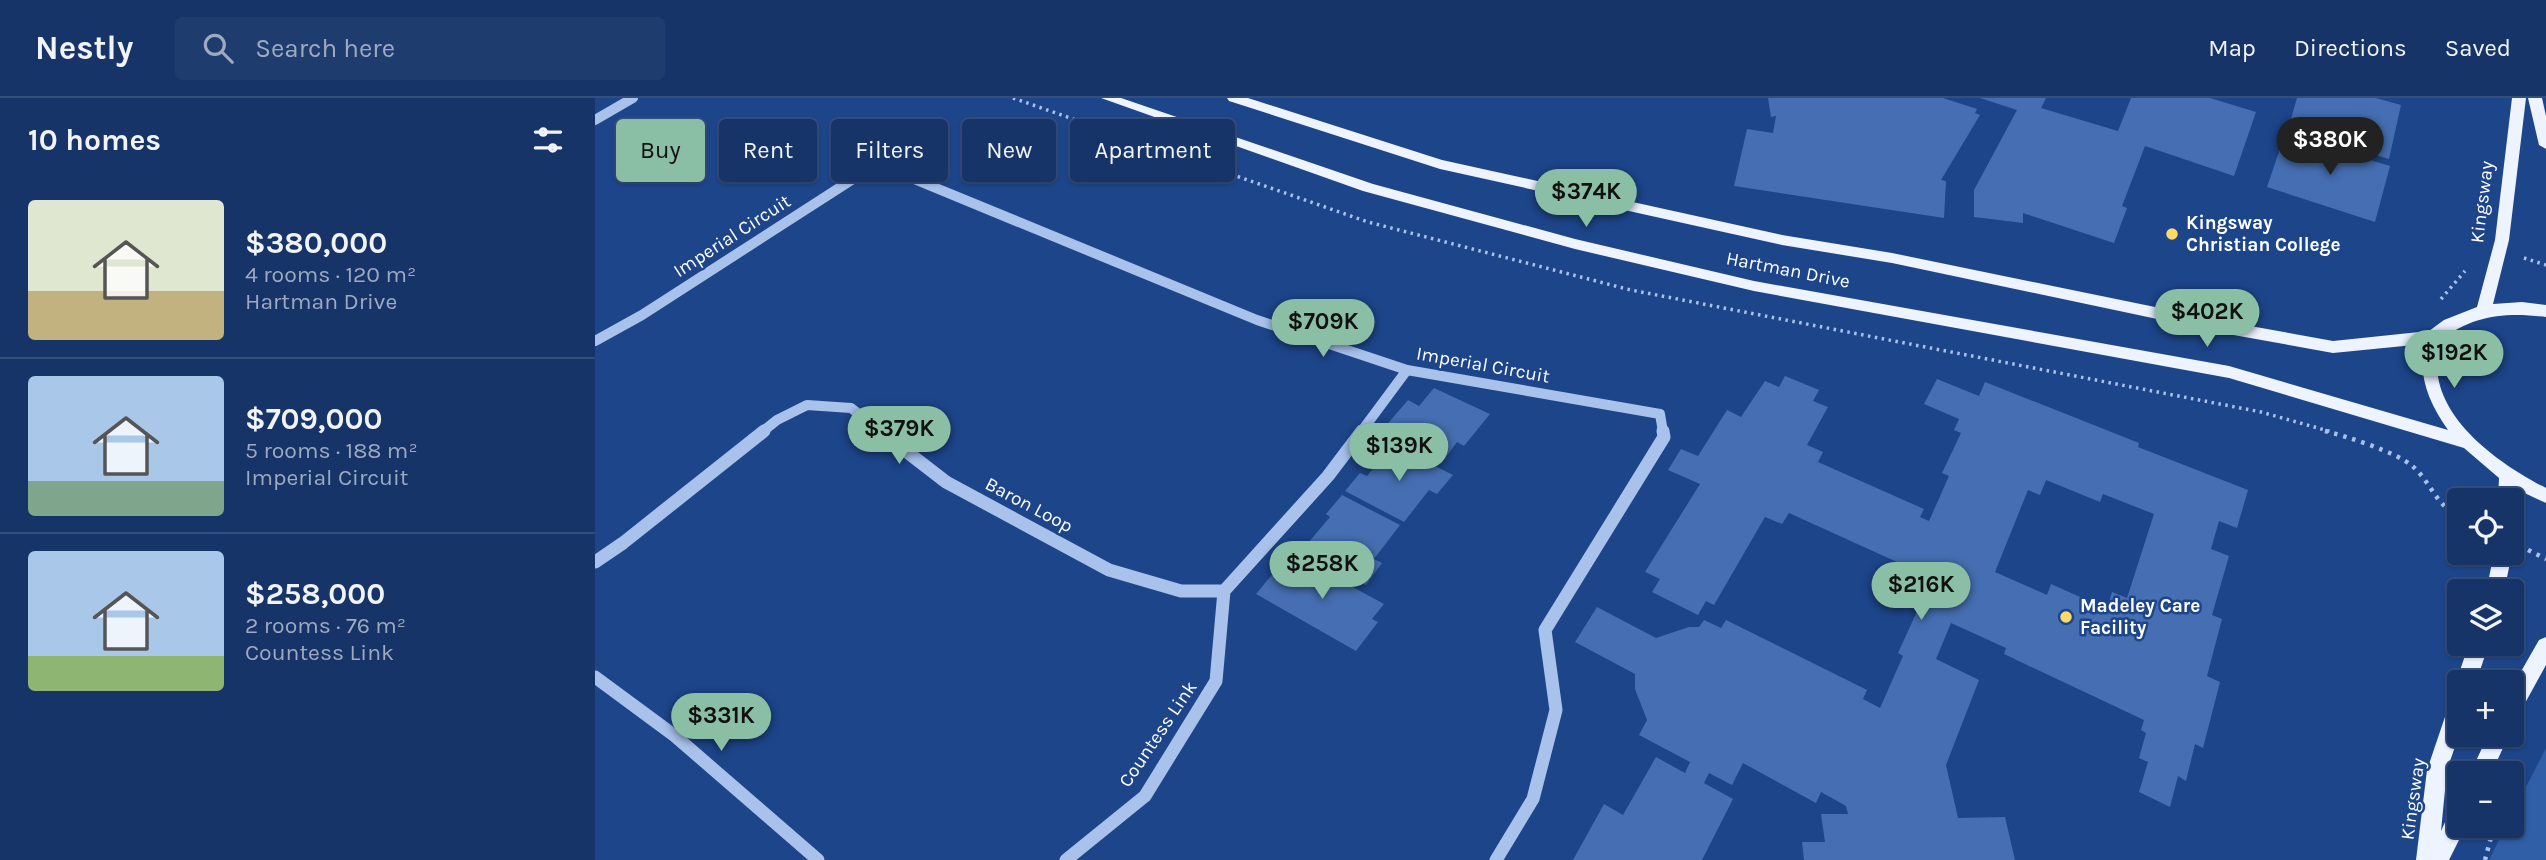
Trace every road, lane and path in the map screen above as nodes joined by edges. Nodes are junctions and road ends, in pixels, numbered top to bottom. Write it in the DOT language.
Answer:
graph roads {
  1 [pos="633,98"];
  2 [pos="1108,98"];
  3 [pos="1234,98"];
  4 [pos="2519,98"];
  5 [pos="2535,98"];
  6 [pos="595,120"];
  7 [pos="2542,124"];
  8 [pos="2546,145"];
  9 [pos="2484,310"];
  10 [pos="2546,311"];
  11 [pos="2433,337"];
  12 [pos="595,341"];
  13 [pos="1406,370"];
  14 [pos="2469,443"];
  15 [pos="2508,475"];
  16 [pos="2507,488"];
  17 [pos="2546,496"];
  18 [pos="595,562"];
  19 [pos="1224,591"];
  20 [pos="2546,646"];
  21 [pos="595,677"];
  22 [pos="2524,686"];
  23 [pos="2447,740"];
  24 [pos="2449,838"];
  25 [pos="2491,838"];
  26 [pos="818,860"];
  27 [pos="1066,860"];
  28 [pos="1496,860"];
  29 [pos="2427,860"];
  30 [pos="2438,860"];
  31 [pos="2485,860"];
  1 -- 6 [label="street"];
  2 -- 14 [label="main road, Hartman Drive"];
  3 -- 11 [label="main road, Hartman Drive"];
  4 -- 9 [label="main road, Kingsway"];
  5 -- 7 [label="main road"];
  7 -- 8 [label="main road"];
  9 -- 10 [label="main road"];
  9 -- 11 [label="main road"];
  11 -- 14 [label="main road"];
  12 -- 13 [label="street, Imperial Circuit"];
  13 -- 19 [label="street"];
  13 -- 28 [label="street, Imperial Circuit"];
  14 -- 15 [label="main road"];
  15 -- 16 [label="main road"];
  15 -- 17 [label="main road"];
  18 -- 19 [label="street, Baron Loop"];
  19 -- 27 [label="street, Countess Link"];
  20 -- 22 [label="main road"];
  21 -- 26 [label="street"];
  23 -- 29 [label="main road, Kingsway"];
  24 -- 30 [label="main road, Kingsway"];
  25 -- 31 [label="path"];
}
